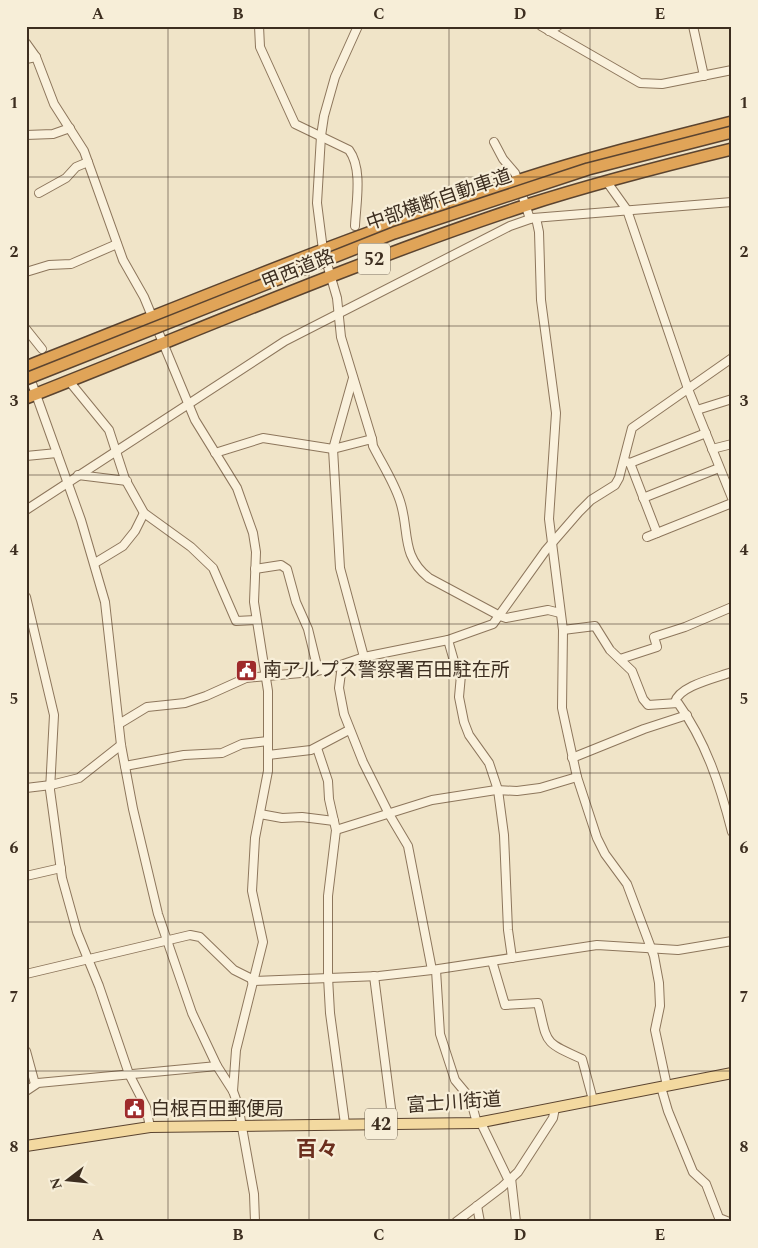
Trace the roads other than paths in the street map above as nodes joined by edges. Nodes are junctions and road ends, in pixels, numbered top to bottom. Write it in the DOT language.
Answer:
graph roads {
  1 [pos="259,26"];
  2 [pos="358,26"];
  3 [pos="541,26"];
  4 [pos="558,26"];
  5 [pos="693,26"];
  6 [pos="549,31"];
  7 [pos="26,43"];
  8 [pos="36,57"];
  9 [pos="26,59"];
  10 [pos="732,70"];
  11 [pos="704,76"];
  12 [pos="732,122"];
  13 [pos="732,126"];
  14 [pos="70,128"];
  15 [pos="732,132"];
  16 [pos="26,135"];
  17 [pos="321,136"];
  18 [pos="494,142"];
  19 [pos="732,149"];
  20 [pos="88,162"];
  21 [pos="518,181"];
  22 [pos="607,182"];
  23 [pos="39,193"];
  24 [pos="732,202"];
  25 [pos="525,206"];
  26 [pos="627,210"];
  27 [pos="533,218"];
  28 [pos="355,226"];
  29 [pos="117,244"];
  30 [pos="323,250"];
  31 [pos="26,272"];
  32 [pos="331,276"];
  33 [pos="339,311"];
  34 [pos="152,318"];
  35 [pos="26,329"];
  36 [pos="163,344"];
  37 [pos="42,349"];
  38 [pos="732,358"];
  39 [pos="26,367"];
  40 [pos="26,374"];
  41 [pos="353,378"];
  42 [pos="26,379"];
  43 [pos="69,382"];
  44 [pos="688,389"];
  45 [pos="31,396"];
  46 [pos="732,400"];
  47 [pos="188,403"];
  48 [pos="697,410"];
  49 [pos="706,433"];
  50 [pos="372,440"];
  51 [pos="732,444"];
  52 [pos="332,449"];
  53 [pos="712,449"];
  54 [pos="115,451"];
  55 [pos="57,453"];
  56 [pos="215,453"];
  57 [pos="26,456"];
  58 [pos="627,462"];
  59 [pos="720,468"];
  60 [pos="78,475"];
  61 [pos="127,481"];
  62 [pos="67,482"];
  63 [pos="643,498"];
  64 [pos="732,498"];
  65 [pos="732,503"];
  66 [pos="26,510"];
  67 [pos="144,513"];
  68 [pos="657,533"];
  69 [pos="647,537"];
  70 [pos="550,545"];
  71 [pos="95,563"];
  72 [pos="255,569"];
  73 [pos="26,597"];
  74 [pos="732,607"];
  75 [pos="560,613"];
  76 [pos="500,616"];
  77 [pos="256,620"];
  78 [pos="563,630"];
  79 [pos="448,640"];
  80 [pos="364,657"];
  81 [pos="620,659"];
  82 [pos="342,666"];
  83 [pos="318,670"];
  84 [pos="732,672"];
  85 [pos="266,676"];
  86 [pos="676,702"];
  87 [pos="687,715"];
  88 [pos="119,724"];
  89 [pos="349,730"];
  90 [pos="268,741"];
  91 [pos="121,745"];
  92 [pos="317,748"];
  93 [pos="268,755"];
  94 [pos="572,758"];
  95 [pos="125,766"];
  96 [pos="577,776"];
  97 [pos="51,785"];
  98 [pos="26,788"];
  99 [pos="498,790"];
  100 [pos="260,814"];
  101 [pos="389,814"];
  102 [pos="334,821"];
  103 [pos="336,830"];
  104 [pos="732,832"];
  105 [pos="61,868"];
  106 [pos="26,876"];
  107 [pos="166,940"];
  108 [pos="732,941"];
  109 [pos="652,949"];
  110 [pos="512,958"];
  111 [pos="87,959"];
  112 [pos="492,962"];
  113 [pos="434,970"];
  114 [pos="26,974"];
  115 [pos="374,976"];
  116 [pos="328,977"];
  117 [pos="252,980"];
  118 [pos="26,1051"];
  119 [pos="217,1066"];
  120 [pos="732,1073"];
  121 [pos="129,1074"];
  122 [pos="32,1080"];
  123 [pos="664,1086"];
  124 [pos="26,1091"];
  125 [pos="233,1091"];
  126 [pos="593,1100"];
  127 [pos="555,1108"];
  128 [pos="479,1123"];
  129 [pos="345,1124"];
  130 [pos="393,1124"];
  131 [pos="243,1126"];
  132 [pos="150,1127"];
  133 [pos="26,1146"];
  134 [pos="510,1180"];
  135 [pos="476,1206"];
  136 [pos="255,1222"];
  137 [pos="456,1222"];
  138 [pos="480,1222"];
  139 [pos="516,1222"];
  140 [pos="729,1222"];
  1 -- 17 [label="street"];
  2 -- 17 [label="street"];
  3 -- 6 [label="street"];
  4 -- 6 [label="street"];
  5 -- 11 [label="street"];
  6 -- 11 [label="street"];
  7 -- 8 [label="street"];
  8 -- 9 [label="street"];
  8 -- 14 [label="street"];
  10 -- 11 [label="street"];
  12 -- 21 [label="highway, 甲西道路 / 52"];
  13 -- 40 [label="highway, 中部横断自動車道"];
  14 -- 16 [label="street"];
  14 -- 20 [label="street"];
  15 -- 42 [label="highway, 中部横断自動車道, bridge"];
  17 -- 28 [label="street"];
  17 -- 30 [label="street"];
  18 -- 21 [label="street"];
  19 -- 22 [label="highway, 甲西道路 / 52"];
  20 -- 23 [label="street"];
  20 -- 29 [label="street"];
  21 -- 25 [label="street"];
  21 -- 30 [label="highway, 甲西道路 / 52"];
  22 -- 25 [label="highway, 甲西道路 / 52"];
  22 -- 26 [label="street"];
  24 -- 26 [label="street"];
  25 -- 27 [label="street"];
  25 -- 32 [label="highway, 甲西道路 / 52"];
  26 -- 27 [label="street"];
  26 -- 44 [label="street"];
  27 -- 33 [label="street"];
  27 -- 70 [label="street"];
  29 -- 31 [label="street"];
  29 -- 34 [label="street"];
  30 -- 32 [label="street"];
  30 -- 34 [label="highway, 甲西道路 / 52"];
  32 -- 33 [label="street"];
  32 -- 36 [label="highway, 甲西道路 / 52"];
  33 -- 41 [label="street"];
  33 -- 47 [label="street"];
  34 -- 36 [label="street"];
  34 -- 39 [label="highway, 甲西道路 / 52"];
  35 -- 37 [label="street"];
  36 -- 43 [label="highway, 甲西道路 / 52"];
  36 -- 47 [label="street"];
  38 -- 44 [label="street"];
  39 -- 45 [label="street"];
  41 -- 50 [label="street"];
  41 -- 52 [label="street"];
  43 -- 45 [label="highway, 甲西道路 / 52"];
  43 -- 54 [label="street"];
  44 -- 48 [label="street"];
  44 -- 58 [label="street"];
  45 -- 55 [label="street"];
  46 -- 48 [label="street"];
  47 -- 54 [label="street"];
  47 -- 56 [label="street"];
  48 -- 49 [label="street"];
  49 -- 53 [label="street"];
  49 -- 58 [label="street"];
  50 -- 52 [label="street"];
  50 -- 76 [label="street"];
  51 -- 53 [label="street"];
  52 -- 56 [label="street"];
  52 -- 80 [label="street"];
  53 -- 59 [label="street"];
  54 -- 60 [label="street"];
  54 -- 61 [label="street"];
  55 -- 57 [label="street"];
  55 -- 62 [label="street"];
  56 -- 72 [label="street"];
  58 -- 63 [label="street"];
  58 -- 70 [label="street"];
  59 -- 63 [label="street"];
  59 -- 64 [label="street"];
  60 -- 61 [label="street"];
  60 -- 62 [label="street"];
  61 -- 67 [label="street"];
  62 -- 66 [label="street"];
  62 -- 71 [label="street"];
  63 -- 68 [label="street"];
  65 -- 68 [label="street"];
  67 -- 71 [label="street"];
  67 -- 77 [label="street"];
  68 -- 69 [label="street"];
  70 -- 75 [label="street"];
  70 -- 76 [label="street"];
  71 -- 88 [label="street"];
  72 -- 77 [label="street"];
  72 -- 83 [label="street"];
  73 -- 97 [label="street"];
  74 -- 81 [label="street"];
  75 -- 76 [label="street"];
  75 -- 78 [label="street"];
  76 -- 79 [label="street"];
  77 -- 85 [label="street"];
  78 -- 81 [label="street"];
  78 -- 94 [label="street"];
  79 -- 80 [label="street"];
  79 -- 99 [label="street"];
  80 -- 82 [label="street"];
  81 -- 86 [label="street"];
  82 -- 83 [label="street"];
  82 -- 89 [label="street"];
  83 -- 85 [label="street"];
  84 -- 86 [label="street"];
  85 -- 88 [label="street"];
  85 -- 90 [label="street"];
  86 -- 87 [label="street"];
  87 -- 94 [label="street"];
  87 -- 104 [label="street"];
  88 -- 91 [label="street"];
  89 -- 92 [label="street"];
  89 -- 101 [label="street"];
  90 -- 93 [label="street"];
  90 -- 95 [label="street"];
  91 -- 95 [label="street"];
  91 -- 97 [label="street"];
  92 -- 93 [label="street"];
  92 -- 102 [label="street"];
  93 -- 100 [label="street"];
  94 -- 96 [label="street"];
  95 -- 107 [label="street"];
  96 -- 99 [label="street"];
  96 -- 109 [label="street"];
  97 -- 98 [label="street"];
  97 -- 105 [label="street"];
  99 -- 101 [label="street"];
  99 -- 110 [label="street"];
  100 -- 102 [label="street"];
  100 -- 117 [label="street"];
  101 -- 103 [label="street"];
  101 -- 113 [label="street"];
  102 -- 103 [label="street"];
  103 -- 116 [label="street"];
  105 -- 106 [label="street"];
  105 -- 111 [label="street"];
  107 -- 111 [label="street"];
  107 -- 117 [label="street"];
  107 -- 119 [label="street"];
  108 -- 109 [label="street"];
  109 -- 110 [label="street"];
  109 -- 123 [label="street"];
  110 -- 112 [label="street"];
  111 -- 114 [label="street"];
  111 -- 121 [label="street"];
  112 -- 113 [label="street"];
  112 -- 126 [label="street"];
  113 -- 115 [label="street"];
  113 -- 128 [label="street"];
  115 -- 116 [label="street"];
  115 -- 130 [label="street"];
  116 -- 117 [label="street"];
  116 -- 129 [label="street"];
  117 -- 125 [label="street"];
  118 -- 122 [label="street"];
  119 -- 121 [label="street"];
  119 -- 125 [label="street"];
  120 -- 123 [label="main road, 富士川街道 / 42"];
  121 -- 122 [label="street"];
  121 -- 132 [label="street"];
  122 -- 124 [label="street"];
  123 -- 126 [label="main road, 富士川街道 / 42"];
  123 -- 140 [label="street"];
  125 -- 131 [label="street"];
  126 -- 127 [label="main road, 富士川街道 / 42"];
  127 -- 128 [label="main road, 富士川街道 / 42"];
  127 -- 134 [label="street"];
  128 -- 130 [label="main road, 富士川街道 / 42"];
  128 -- 134 [label="street"];
  129 -- 130 [label="main road, 富士川街道 / 42"];
  129 -- 131 [label="main road, 富士川街道 / 42"];
  131 -- 132 [label="main road, 富士川街道 / 42"];
  131 -- 136 [label="street"];
  132 -- 133 [label="main road, 富士川街道 / 42"];
  134 -- 135 [label="street"];
  134 -- 139 [label="street"];
  135 -- 137 [label="street"];
  135 -- 138 [label="street"];
}
